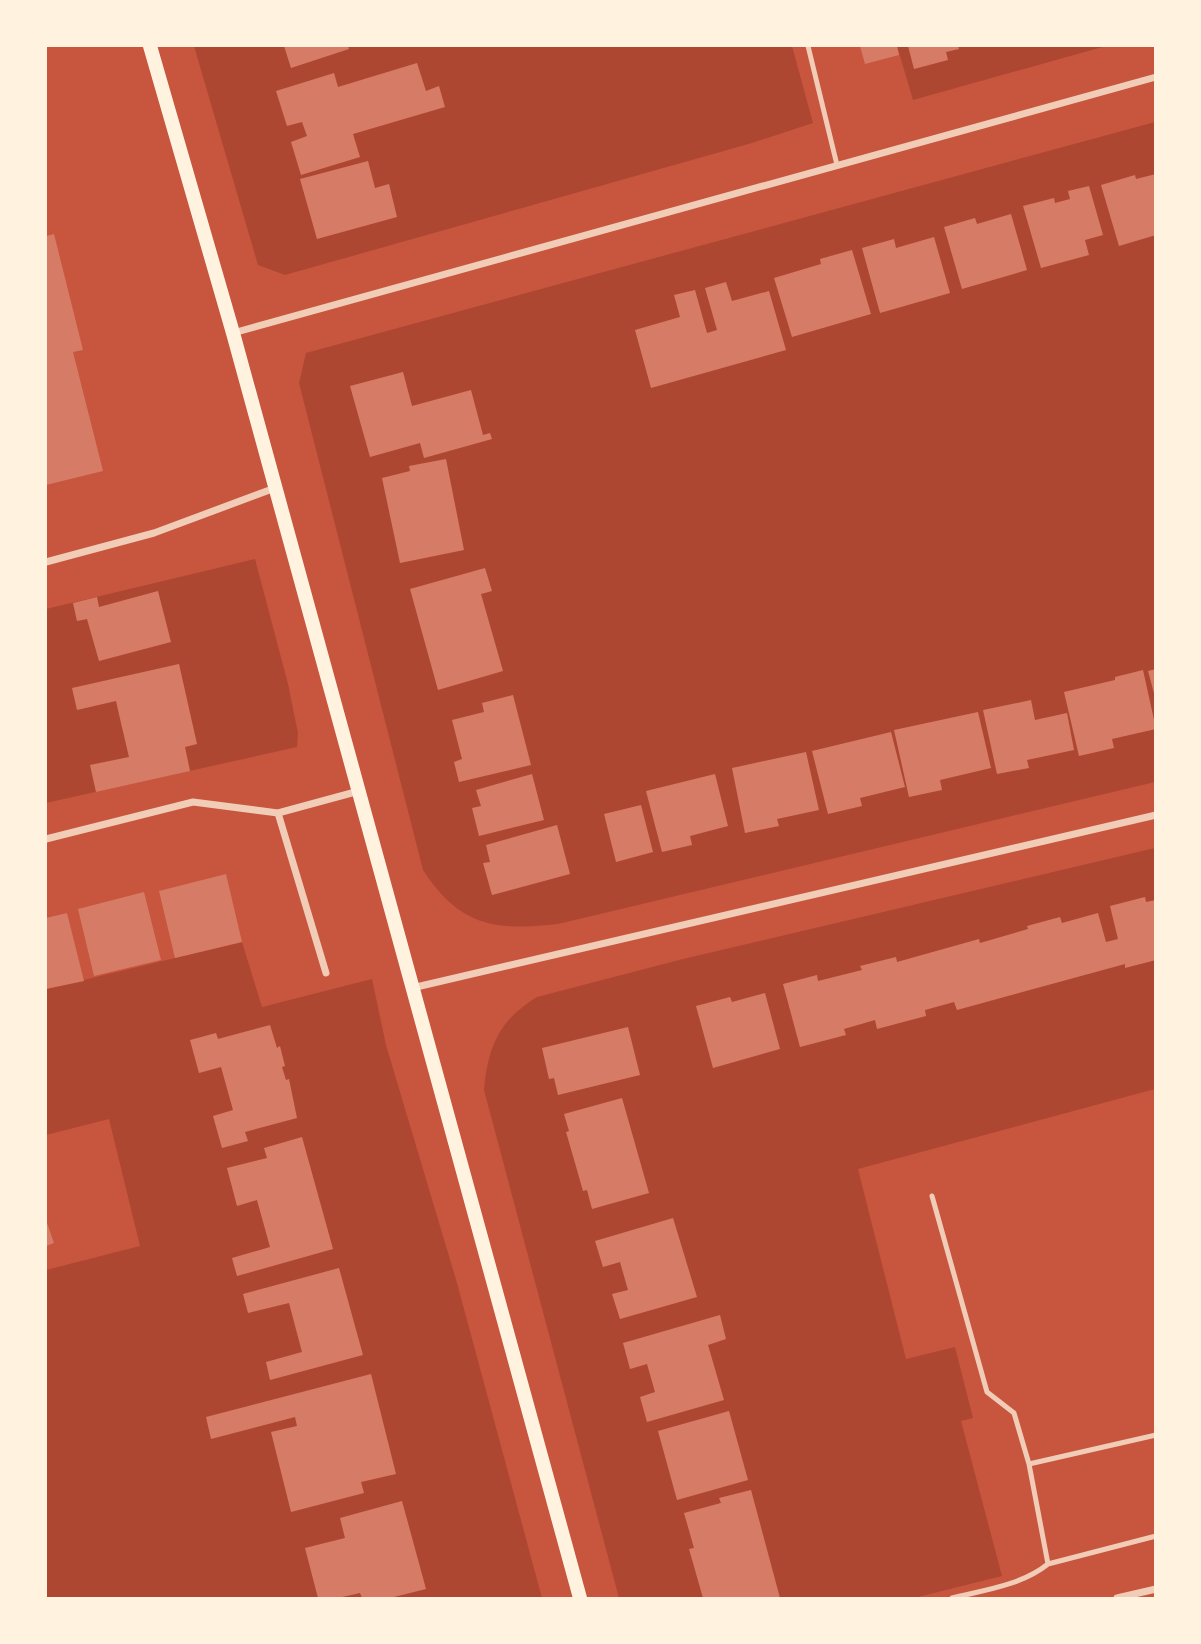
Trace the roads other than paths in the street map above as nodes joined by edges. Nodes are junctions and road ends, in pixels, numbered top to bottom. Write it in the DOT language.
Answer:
graph roads {
  1 [pos="150,46"];
  2 [pos="808,46"];
  3 [pos="1156,77"];
  4 [pos="837,165"];
  5 [pos="233,333"];
  6 [pos="275,488"];
  7 [pos="46,562"];
  8 [pos="359,790"];
  9 [pos="278,813"];
  10 [pos="1156,816"];
  11 [pos="46,839"];
  12 [pos="326,973"];
  13 [pos="411,988"];
  14 [pos="932,1196"];
  15 [pos="1156,1434"];
  16 [pos="1029,1464"];
  17 [pos="1156,1536"];
  18 [pos="1048,1564"];
  19 [pos="1156,1589"];
  20 [pos="580,1598"];
  21 [pos="952,1598"];
  22 [pos="1117,1598"];
  1 -- 5 [label="main road"];
  2 -- 4 [label="lane"];
  3 -- 4 [label="street"];
  4 -- 5 [label="street"];
  5 -- 6 [label="main road"];
  6 -- 7 [label="street"];
  6 -- 8 [label="main road"];
  8 -- 9 [label="street"];
  8 -- 13 [label="main road"];
  9 -- 11 [label="street"];
  9 -- 12 [label="street"];
  10 -- 13 [label="street"];
  13 -- 20 [label="main road"];
  14 -- 16 [label="lane"];
  15 -- 16 [label="lane"];
  16 -- 18 [label="lane"];
  17 -- 18 [label="lane"];
  18 -- 21 [label="lane"];
  19 -- 22 [label="street"];
}
